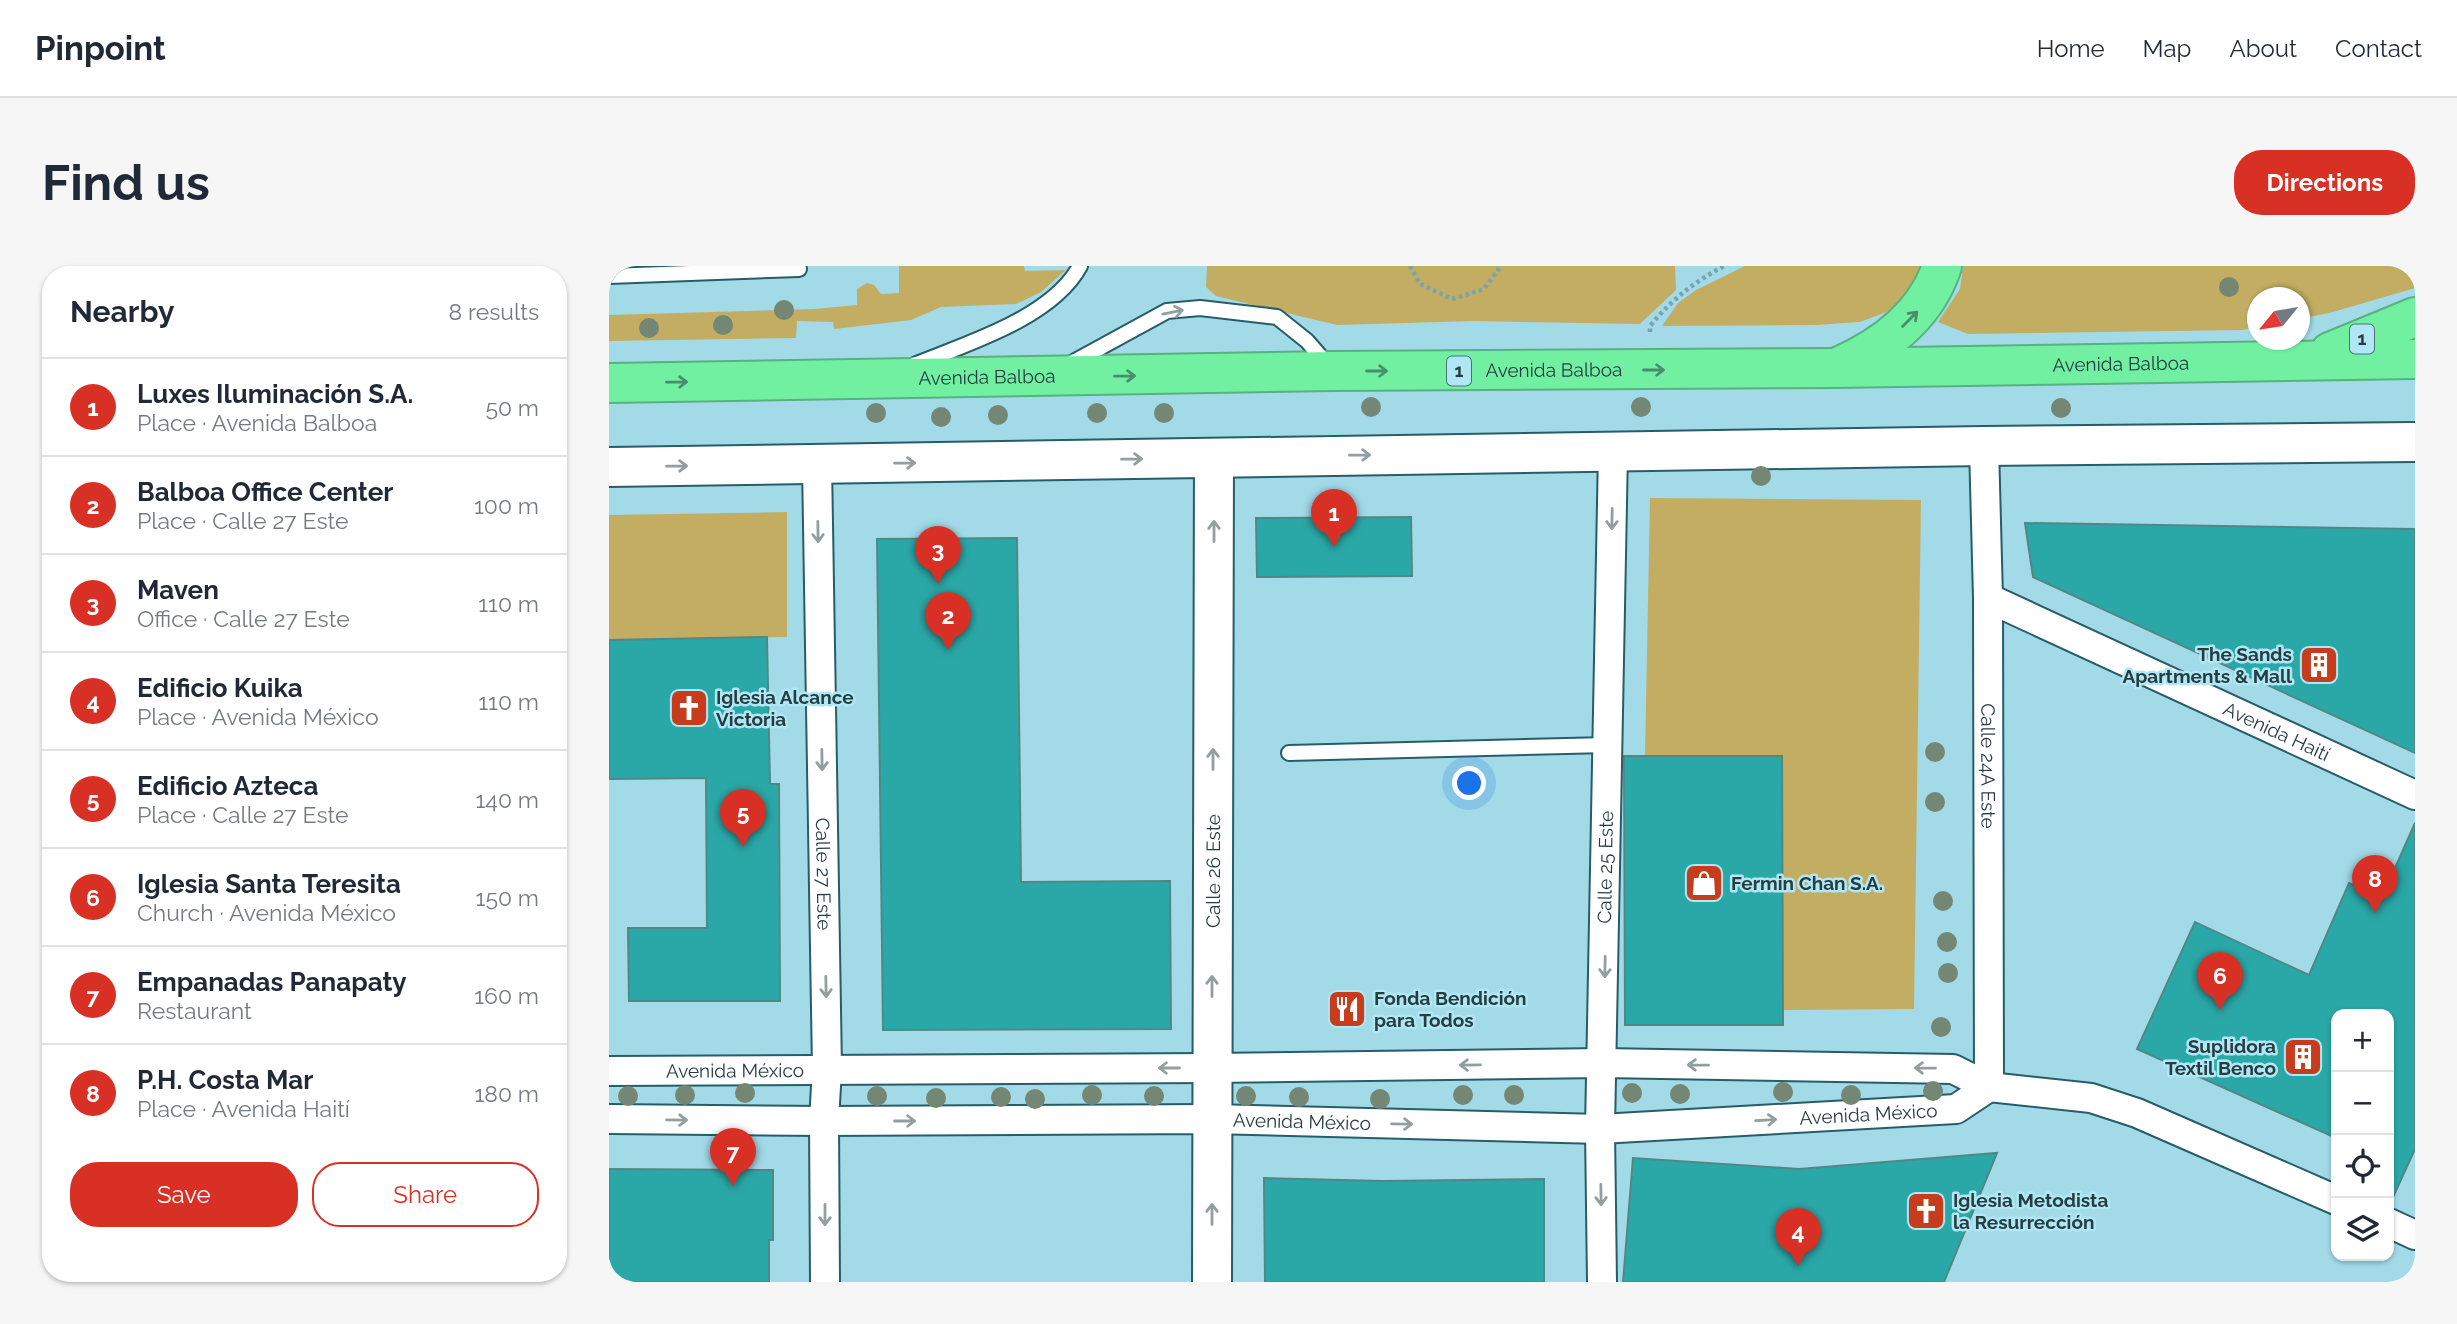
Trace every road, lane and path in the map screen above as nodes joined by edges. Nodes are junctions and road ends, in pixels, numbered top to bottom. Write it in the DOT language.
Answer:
graph roads {
  1 [pos="1080,266"];
  2 [pos="1410,266"];
  3 [pos="1501,266"];
  4 [pos="1941,266"];
  5 [pos="799,269"];
  6 [pos="609,276"];
  7 [pos="2415,317"];
  8 [pos="2415,359"];
  9 [pos="2308,360"];
  10 [pos="1835,368"];
  11 [pos="1333,371"];
  12 [pos="1048,377"];
  13 [pos="880,379"];
  14 [pos="609,383"];
  15 [pos="2415,442"];
  16 [pos="1984,446"];
  17 [pos="1613,451"];
  18 [pos="1214,458"];
  19 [pos="817,464"];
  20 [pos="609,467"];
  21 [pos="1988,598"];
  22 [pos="1608,745"];
  23 [pos="1289,753"];
  24 [pos="2415,796"];
  25 [pos="1603,1063"];
  26 [pos="1211,1068"];
  27 [pos="827,1069"];
  28 [pos="609,1071"];
  29 [pos="1989,1087"];
  30 [pos="609,1119"];
  31 [pos="1211,1119"];
  32 [pos="824,1121"];
  33 [pos="1600,1129"];
  34 [pos="2331,1198"];
  35 [pos="2394,1225"];
  36 [pos="2415,1235"];
  37 [pos="825,1282"];
  38 [pos="1212,1282"];
  39 [pos="1602,1282"];
  1 -- 13 [label="lane"];
  2 -- 3 [label="path"];
  10 -- 4 [label="highway, one-way"];
  5 -- 6 [label="lane"];
  7 -- 9 [label="highway, 1"];
  8 -- 9 [label="highway, Avenida Balboa"];
  9 -- 10 [label="highway, Avenida Balboa / 1"];
  11 -- 10 [label="highway, Avenida Balboa / 1, one-way"];
  12 -- 11 [label="highway, Avenida Balboa / 1, one-way"];
  12 -- 11 [label="lane, one-way"];
  12 -- 13 [label="highway, Avenida Balboa / 1"];
  14 -- 13 [label="highway, Avenida Balboa / 1, one-way"];
  15 -- 16 [label="main road"];
  16 -- 17 [label="main road"];
  16 -- 21 [label="street, Calle 24A Este"];
  18 -- 17 [label="main road, one-way"];
  17 -- 22 [label="street, Calle 25 Este, one-way"];
  19 -- 18 [label="main road, one-way"];
  26 -- 18 [label="main road, Calle 26 Este, one-way"];
  20 -- 19 [label="main road, one-way"];
  19 -- 27 [label="street, Calle 27 Este, one-way"];
  21 -- 24 [label="street, Avenida Haití"];
  21 -- 29 [label="street, Calle 24A Este"];
  22 -- 23 [label="lane"];
  22 -- 25 [label="street, Calle 25 Este, one-way"];
  25 -- 26 [label="street, Avenida México, one-way"];
  29 -- 25 [label="street, Avenida México, one-way"];
  25 -- 33 [label="street, Calle 25 Este"];
  26 -- 27 [label="street, Avenida México, one-way"];
  26 -- 31 [label="main road, Calle 26 Este"];
  27 -- 28 [label="street, Avenida México"];
  27 -- 32 [label="street, Calle 27 Este"];
  33 -- 29 [label="street, Avenida México, one-way"];
  29 -- 34 [label="street, Avenida México"];
  30 -- 32 [label="street, Avenida México, one-way"];
  32 -- 31 [label="street, Avenida México, one-way"];
  31 -- 33 [label="street, Avenida México, one-way"];
  38 -- 31 [label="main road, Calle 26 Este, one-way"];
  32 -- 37 [label="street, Calle 27 Este, one-way"];
  33 -- 39 [label="street, Calle 25 Este, one-way"];
  35 -- 36 [label="street"];
}
